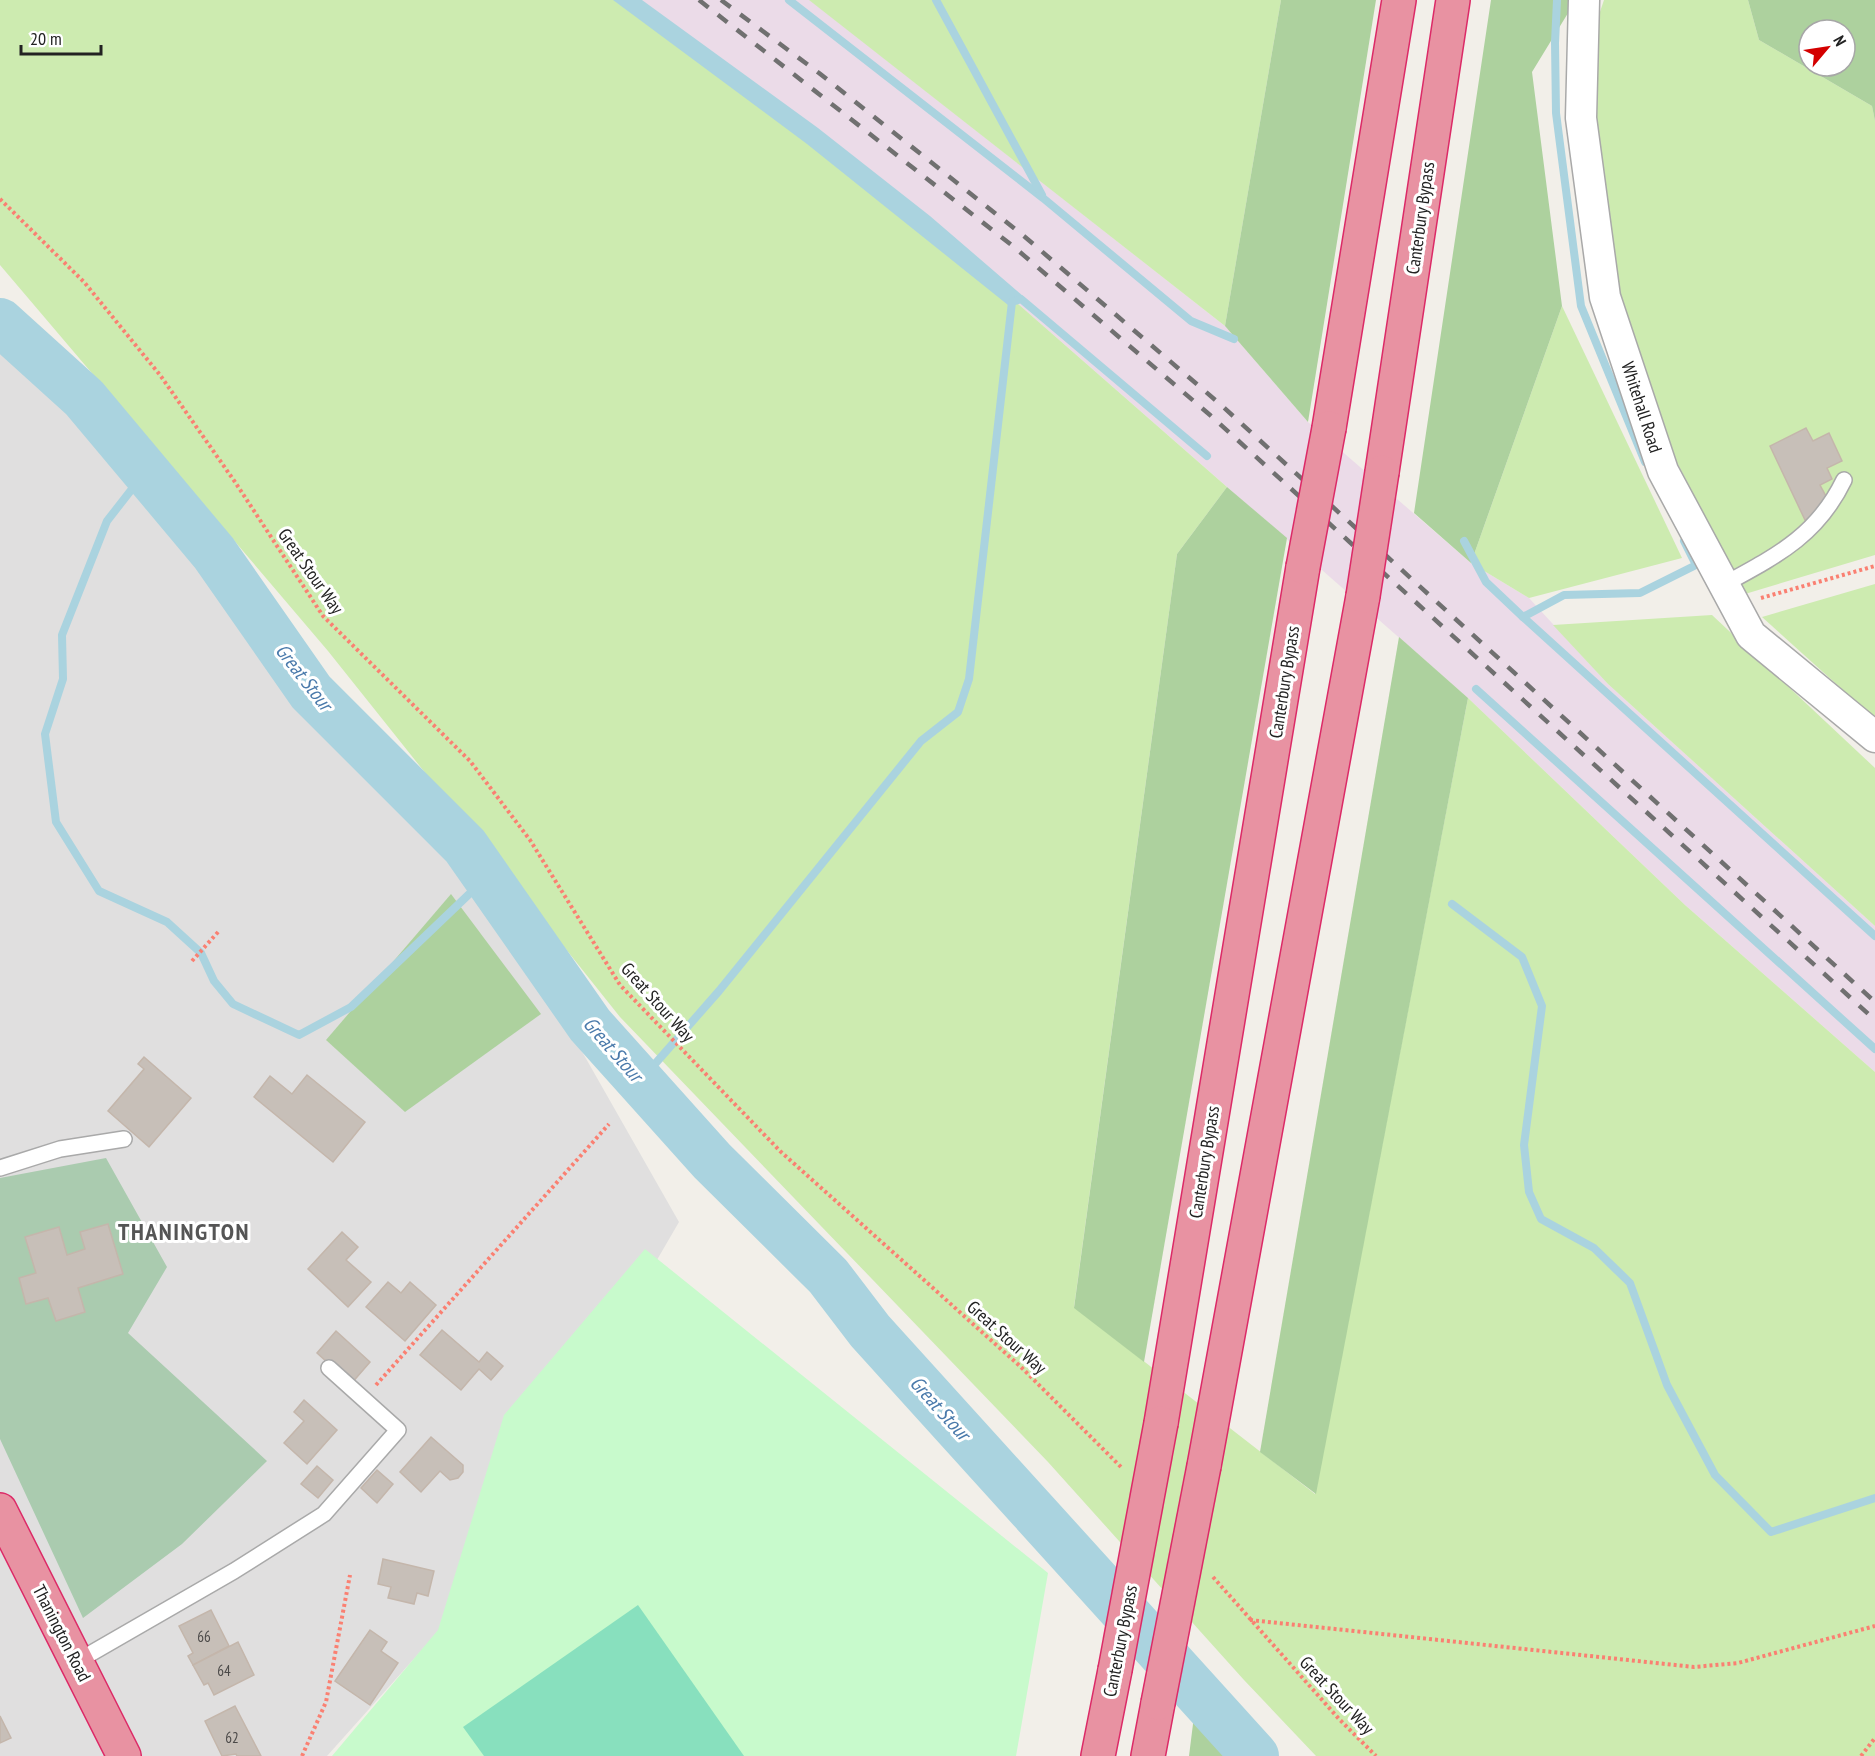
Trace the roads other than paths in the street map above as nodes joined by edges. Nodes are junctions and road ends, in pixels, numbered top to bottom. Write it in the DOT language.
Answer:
graph roads {
  1 [pos="1400,0"];
  2 [pos="1453,0"];
  3 [pos="1584,0"];
  4 [pos="1844,480"];
  5 [pos="1729,595"];
  6 [pos="1875,737"];
  7 [pos="124,1139"];
  8 [pos="0,1168"];
  9 [pos="329,1368"];
  10 [pos="0,1510"];
  11 [pos="76,1662"];
  12 [pos="124,1756"];
  13 [pos="1098,1756"];
  14 [pos="1148,1756"];
  1 -- 13 [label="highway, Canterbury Bypass, bridge"];
  2 -- 14 [label="highway, Canterbury Bypass, bridge"];
  3 -- 5 [label="street, Whitehall Road"];
  4 -- 5 [label="lane"];
  5 -- 6 [label="street, Whitehall Road"];
  7 -- 8 [label="lane"];
  9 -- 11 [label="lane"];
  10 -- 11 [label="highway, Thanington Road"];
  11 -- 12 [label="highway, Thanington Road"];
}
